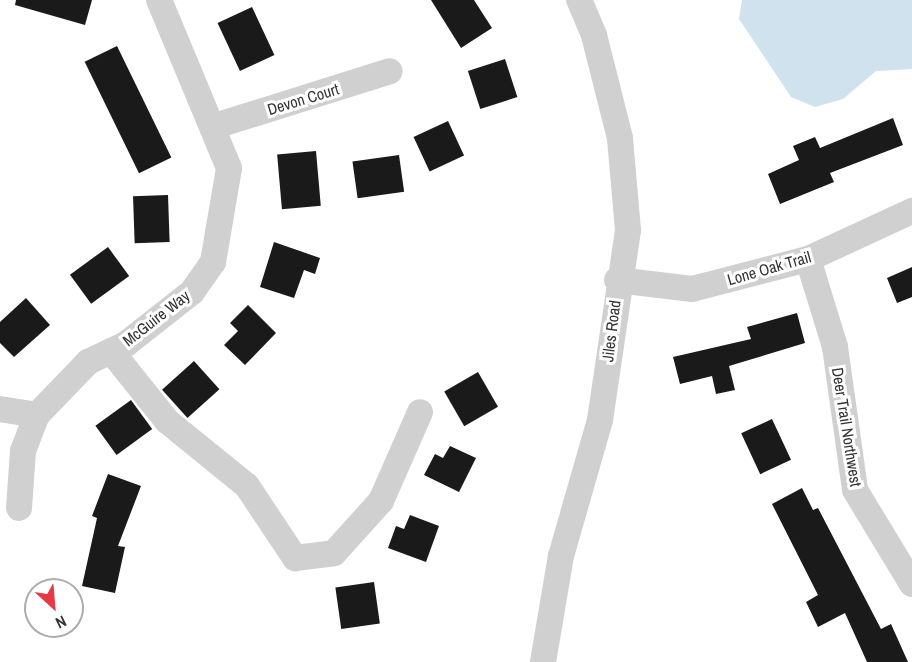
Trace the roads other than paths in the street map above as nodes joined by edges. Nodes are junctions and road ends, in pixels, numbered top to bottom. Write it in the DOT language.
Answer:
graph roads {
  1 [pos="159,0"];
  2 [pos="579,0"];
  3 [pos="390,71"];
  4 [pos="215,126"];
  5 [pos="912,211"];
  6 [pos="807,259"];
  7 [pos="618,280"];
  8 [pos="111,351"];
  9 [pos="0,409"];
  10 [pos="420,412"];
  11 [pos="37,415"];
  12 [pos="20,508"];
  13 [pos="912,584"];
  14 [pos="543,662"];
  1 -- 4 [label="street, McGuire Way"];
  2 -- 7 [label="street, Jiles Road"];
  3 -- 4 [label="street, Devon Court"];
  4 -- 8 [label="street, McGuire Way"];
  5 -- 6 [label="street, Lone Oak Trail"];
  6 -- 7 [label="street, Lone Oak Trail"];
  6 -- 13 [label="street, Deer Trail Northwest"];
  7 -- 14 [label="street, Jiles Road"];
  8 -- 10 [label="street"];
  8 -- 11 [label="street, McGuire Way"];
  9 -- 11 [label="street"];
  11 -- 12 [label="street, McGuire Way"];
}
